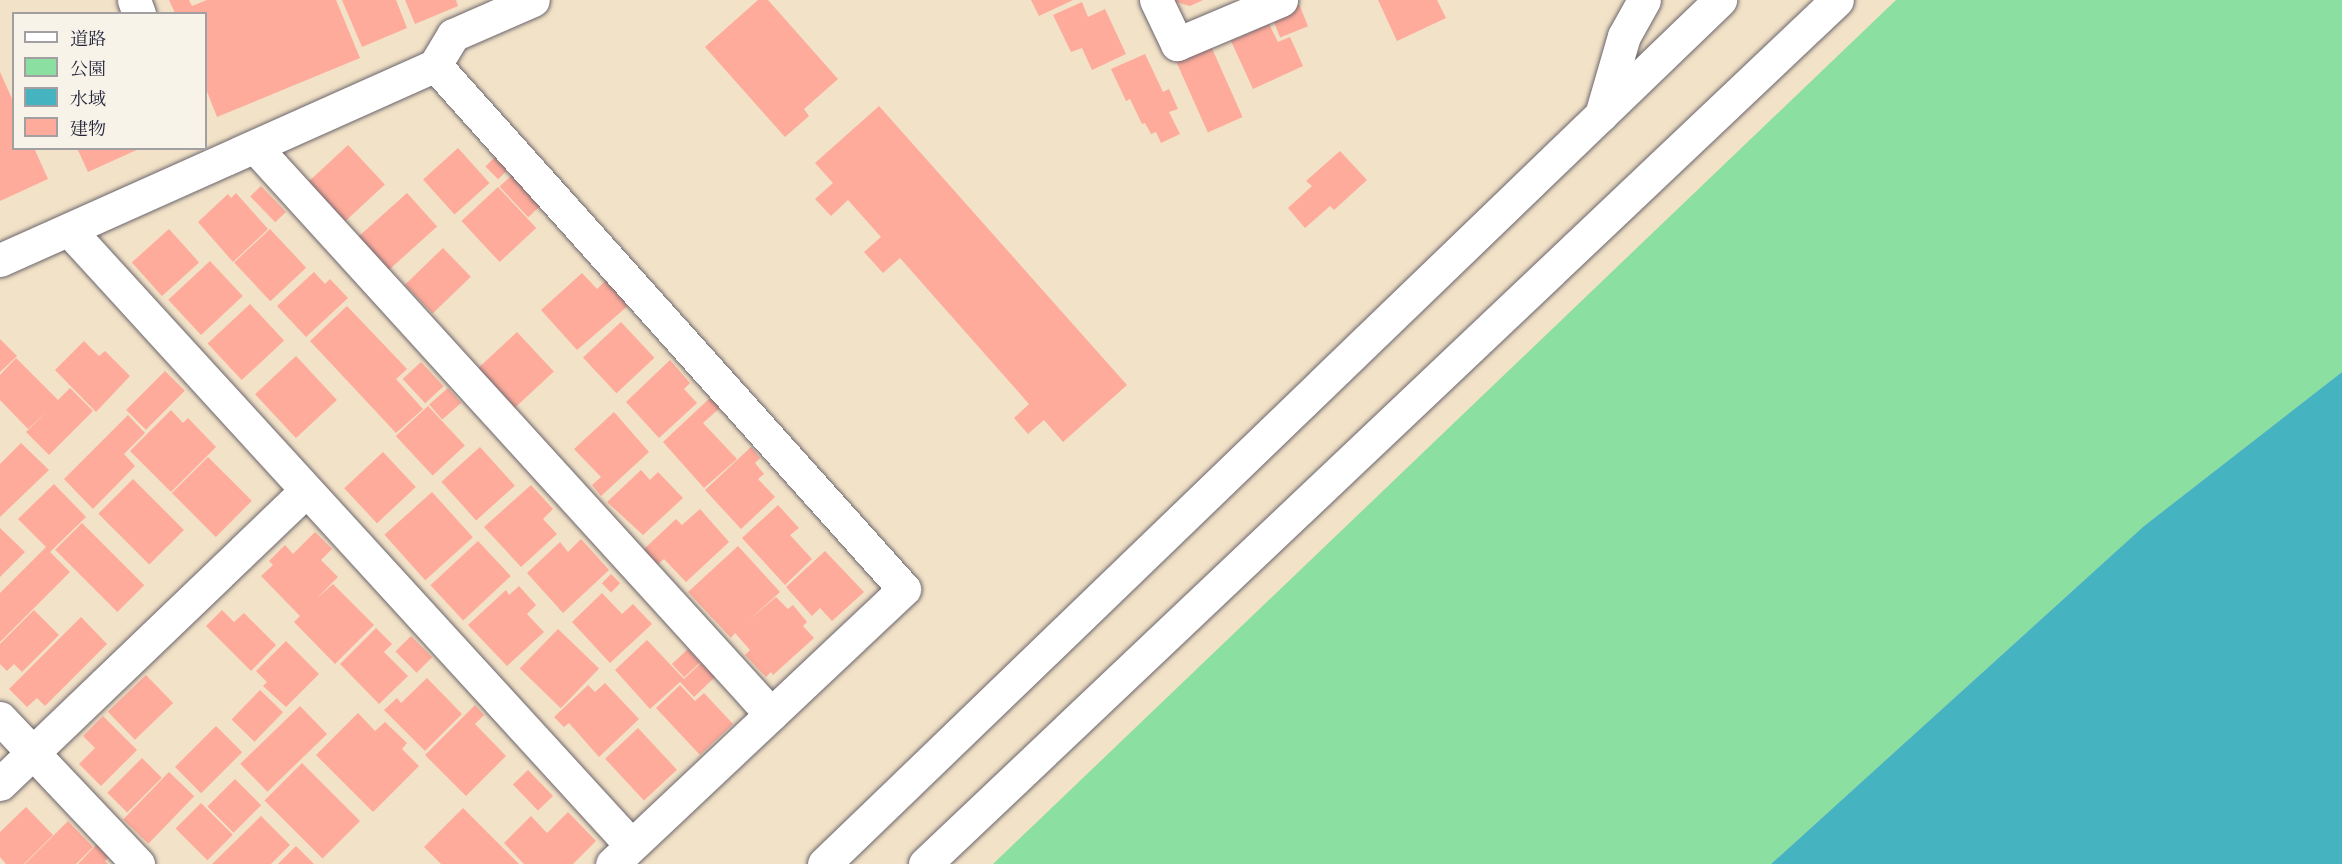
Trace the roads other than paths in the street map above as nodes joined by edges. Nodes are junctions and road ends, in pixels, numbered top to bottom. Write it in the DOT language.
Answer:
graph roads {
  1 [pos="533,0"];
  2 [pos="1156,0"];
  3 [pos="1281,0"];
  4 [pos="1644,0"];
  5 [pos="1720,0"];
  6 [pos="1837,0"];
  7 [pos="435,66"];
  8 [pos="1601,115"];
  9 [pos="255,147"];
  10 [pos="198,159"];
  11 [pos="69,230"];
  12 [pos="0,260"];
  13 [pos="306,491"];
  14 [pos="771,714"];
  15 [pos="0,718"];
  16 [pos="33,753"];
  17 [pos="0,784"];
  18 [pos="622,855"];
  19 [pos="138,864"];
  20 [pos="824,864"];
  21 [pos="925,864"];
  1 -- 7 [label="street"];
  2 -- 3 [label="street"];
  4 -- 8 [label="street"];
  5 -- 8 [label="street"];
  6 -- 21 [label="street"];
  7 -- 9 [label="street"];
  7 -- 14 [label="street"];
  8 -- 20 [label="street"];
  9 -- 10 [label="street"];
  9 -- 14 [label="street"];
  10 -- 11 [label="street"];
  11 -- 12 [label="street"];
  11 -- 13 [label="street"];
  13 -- 16 [label="street"];
  13 -- 18 [label="street"];
  14 -- 18 [label="street"];
  15 -- 16 [label="street"];
  16 -- 17 [label="street"];
  16 -- 19 [label="street"];
}
